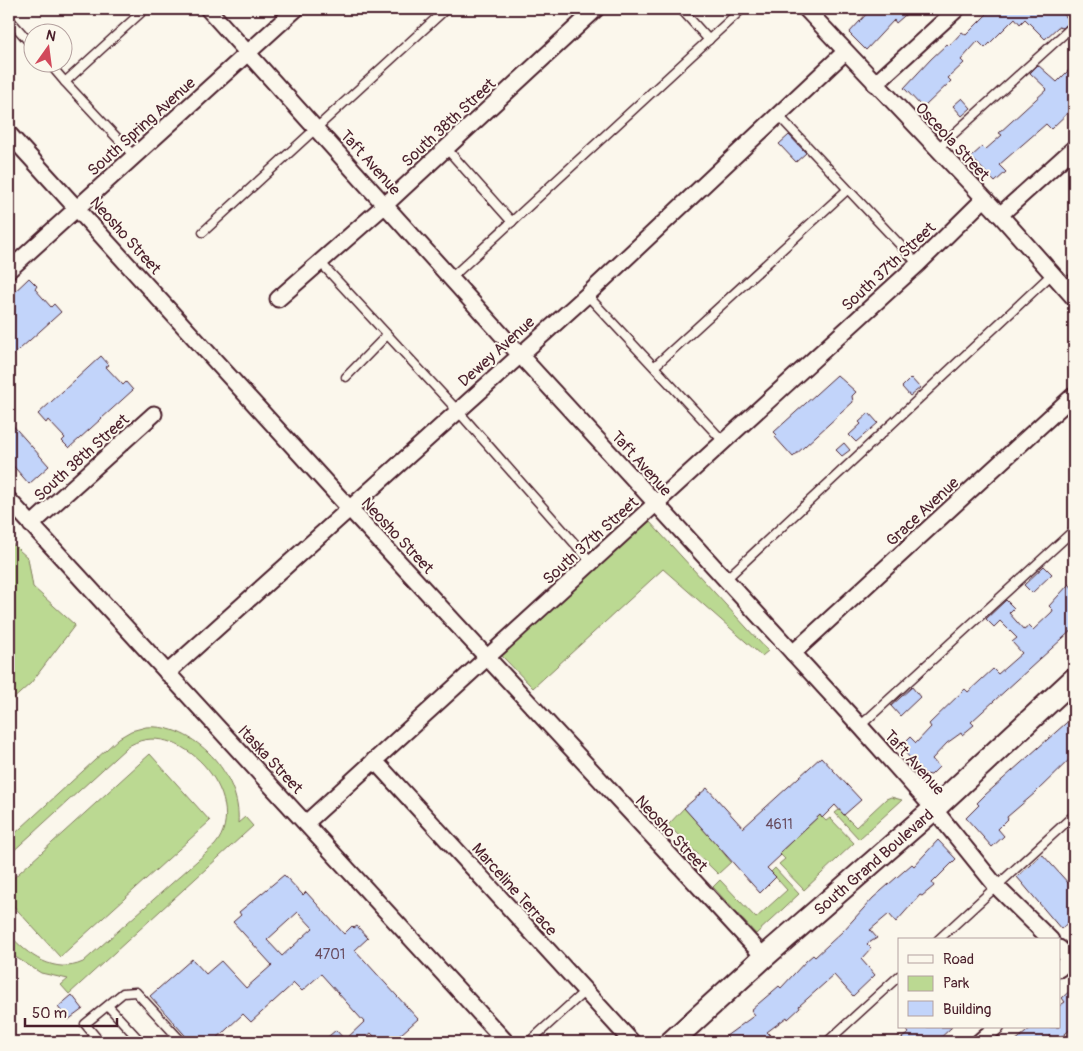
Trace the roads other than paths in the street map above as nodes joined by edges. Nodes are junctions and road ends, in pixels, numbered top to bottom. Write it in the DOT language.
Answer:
graph roads {
  1 [pos="145,9"];
  2 [pos="208,9"];
  3 [pos="296,9"];
  4 [pos="446,9"];
  5 [pos="596,9"];
  6 [pos="681,9"];
  7 [pos="742,9"];
  8 [pos="957,9"];
  9 [pos="811,10"];
  10 [pos="9,19"];
  11 [pos="1074,25"];
  12 [pos="22,34"];
  13 [pos="709,40"];
  14 [pos="846,52"];
  15 [pos="248,53"];
  16 [pos="56,72"];
  17 [pos="65,82"];
  18 [pos="875,84"];
  19 [pos="779,116"];
  20 [pos="317,128"];
  21 [pos="9,134"];
  22 [pos="446,148"];
  23 [pos="1074,148"];
  24 [pos="937,149"];
  25 [pos="134,156"];
  26 [pos="848,190"];
  27 [pos="984,199"];
  28 [pos="385,205"];
  29 [pos="77,208"];
  30 [pos="1000,215"];
  31 [pos="512,222"];
  32 [pos="203,232"];
  33 [pos="320,262"];
  34 [pos="918,264"];
  35 [pos="9,270"];
  36 [pos="1052,274"];
  37 [pos="452,277"];
  38 [pos="1069,282"];
  39 [pos="587,295"];
  40 [pos="1074,298"];
  41 [pos="278,300"];
  42 [pos="387,335"];
  43 [pos="519,354"];
  44 [pos="655,366"];
  45 [pos="346,377"];
  46 [pos="1074,395"];
  47 [pos="457,410"];
  48 [pos="154,414"];
  49 [pos="722,440"];
  50 [pos="9,500"];
  51 [pos="655,504"];
  52 [pos="349,508"];
  53 [pos="32,525"];
  54 [pos="1074,530"];
  55 [pos="591,562"];
  56 [pos="725,580"];
  57 [pos="793,653"];
  58 [pos="487,658"];
  59 [pos="167,674"];
  60 [pos="1074,678"];
  61 [pos="860,726"];
  62 [pos="374,760"];
  63 [pos="934,809"];
  64 [pos="1074,816"];
  65 [pos="306,823"];
  66 [pos="996,886"];
  67 [pos="940,938"];
  68 [pos="1049,938"];
  69 [pos="764,957"];
  70 [pos="898,977"];
  71 [pos="585,991"];
  72 [pos="108,1006"];
  73 [pos="995,1028"];
  74 [pos="100,1042"];
  75 [pos="141,1042"];
  76 [pos="182,1042"];
  77 [pos="506,1042"];
  78 [pos="529,1042"];
  79 [pos="632,1042"];
  80 [pos="672,1042"];
  81 [pos="827,1042"];
  82 [pos="979,1042"];
  1 -- 17 [label="lane"];
  2 -- 15 [label="street, Taft Avenue"];
  3 -- 15 [label="street, South Spring Avenue"];
  4 -- 20 [label="lane"];
  5 -- 22 [label="street, South 38th Street"];
  6 -- 13 [label="lane"];
  7 -- 13 [label="lane"];
  8 -- 18 [label="street"];
  9 -- 14 [label="street, Osceola Street"];
  10 -- 12 [label="lane"];
  11 -- 24 [label="lane"];
  13 -- 31 [label="lane"];
  14 -- 18 [label="street, Osceola Street"];
  14 -- 19 [label="street, Dewey Avenue"];
  15 -- 20 [label="street, Taft Avenue"];
  15 -- 25 [label="street, South Spring Avenue"];
  16 -- 17 [label="lane"];
  17 -- 25 [label="lane"];
  18 -- 24 [label="street, Osceola Street"];
  19 -- 26 [label="lane"];
  19 -- 39 [label="street, Dewey Avenue"];
  20 -- 28 [label="street, Taft Avenue"];
  20 -- 32 [label="lane"];
  21 -- 29 [label="street, Neosho Street"];
  22 -- 28 [label="street, South 38th Street"];
  22 -- 31 [label="lane"];
  23 -- 30 [label="street"];
  24 -- 27 [label="street, Osceola Street"];
  25 -- 29 [label="street, South Spring Avenue"];
  26 -- 34 [label="lane"];
  26 -- 44 [label="lane"];
  27 -- 30 [label="street, Osceola Street"];
  27 -- 34 [label="street, South 37th Street"];
  28 -- 33 [label="street, South 38th Street"];
  28 -- 37 [label="street, Taft Avenue"];
  29 -- 35 [label="street, South Spring Avenue"];
  29 -- 52 [label="street, Neosho Street"];
  30 -- 36 [label="street, Osceola Street"];
  31 -- 37 [label="lane"];
  33 -- 41 [label="street, South 38th Street"];
  33 -- 42 [label="lane"];
  34 -- 49 [label="street, South 37th Street"];
  36 -- 38 [label="street, Osceola Street"];
  36 -- 56 [label="lane"];
  37 -- 43 [label="street, Taft Avenue"];
  38 -- 40 [label="street, Osceola Street"];
  39 -- 43 [label="street, Dewey Avenue"];
  39 -- 44 [label="lane"];
  42 -- 45 [label="lane"];
  42 -- 47 [label="lane"];
  43 -- 47 [label="street, Dewey Avenue"];
  43 -- 51 [label="street, Taft Avenue"];
  44 -- 49 [label="lane"];
  46 -- 57 [label="street, Grace Avenue"];
  47 -- 52 [label="street, Dewey Avenue"];
  47 -- 55 [label="lane"];
  48 -- 53 [label="street, South 38th Street"];
  49 -- 51 [label="street, South 37th Street"];
  50 -- 53 [label="street, Itaska Street"];
  51 -- 55 [label="street, South 37th Street"];
  51 -- 56 [label="street, Taft Avenue"];
  52 -- 58 [label="street, Neosho Street"];
  52 -- 59 [label="street, Dewey Avenue"];
  53 -- 59 [label="street, Itaska Street"];
  54 -- 61 [label="lane"];
  55 -- 58 [label="street, South 37th Street"];
  56 -- 57 [label="street, Taft Avenue"];
  57 -- 61 [label="street, Taft Avenue"];
  58 -- 62 [label="street, South 37th Street"];
  58 -- 69 [label="street, Neosho Street"];
  59 -- 65 [label="street, Itaska Street"];
  60 -- 63 [label="main road, South Grand Boulevard"];
  61 -- 63 [label="street, Taft Avenue"];
  62 -- 65 [label="street, South 37th Street"];
  62 -- 71 [label="street, Marceline Terrace"];
  63 -- 66 [label="street, Taft Avenue"];
  63 -- 69 [label="main road, South Grand Boulevard"];
  64 -- 66 [label="lane"];
  65 -- 77 [label="street, Itaska Street"];
  66 -- 67 [label="lane"];
  66 -- 68 [label="street, Taft Avenue"];
  69 -- 80 [label="main road, South Grand Boulevard"];
  70 -- 81 [label="lane"];
  71 -- 78 [label="lane"];
  71 -- 79 [label="street, Marceline Terrace"];
  72 -- 74 [label="lane"];
  72 -- 75 [label="lane"];
  72 -- 76 [label="lane"];
  73 -- 82 [label="street"];
}
